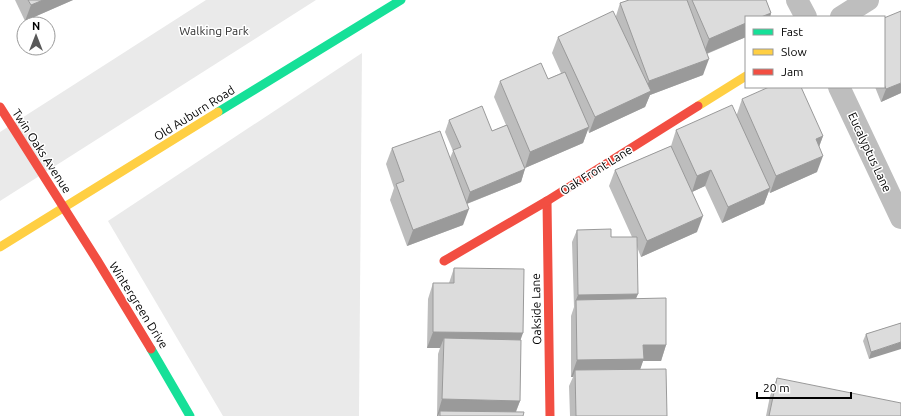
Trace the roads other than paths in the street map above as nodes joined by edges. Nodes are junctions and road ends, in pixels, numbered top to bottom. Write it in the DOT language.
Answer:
graph roads {
  1 [pos="401,0"];
  2 [pos="798,0"];
  3 [pos="868,0"];
  4 [pos="806,16"];
  5 [pos="843,16"];
  6 [pos="745,77"];
  7 [pos="839,88"];
  8 [pos="0,107"];
  9 [pos="547,201"];
  10 [pos="65,208"];
  11 [pos="901,218"];
  12 [pos="0,247"];
  13 [pos="444,261"];
  14 [pos="190,416"];
  15 [pos="550,416"];
  1 -- 10 [label="street, Old Auburn Road"];
  2 -- 4 [label="street"];
  3 -- 5 [label="street"];
  6 -- 9 [label="street, Oak Front Lane"];
  7 -- 11 [label="street, Eucalyptus Lane"];
  8 -- 10 [label="street, Twin Oaks Avenue"];
  9 -- 13 [label="street, Oak Front Lane"];
  9 -- 15 [label="street, Oakside Lane"];
  10 -- 12 [label="street, Old Auburn Road"];
  10 -- 14 [label="street, Wintergreen Drive"];
}
